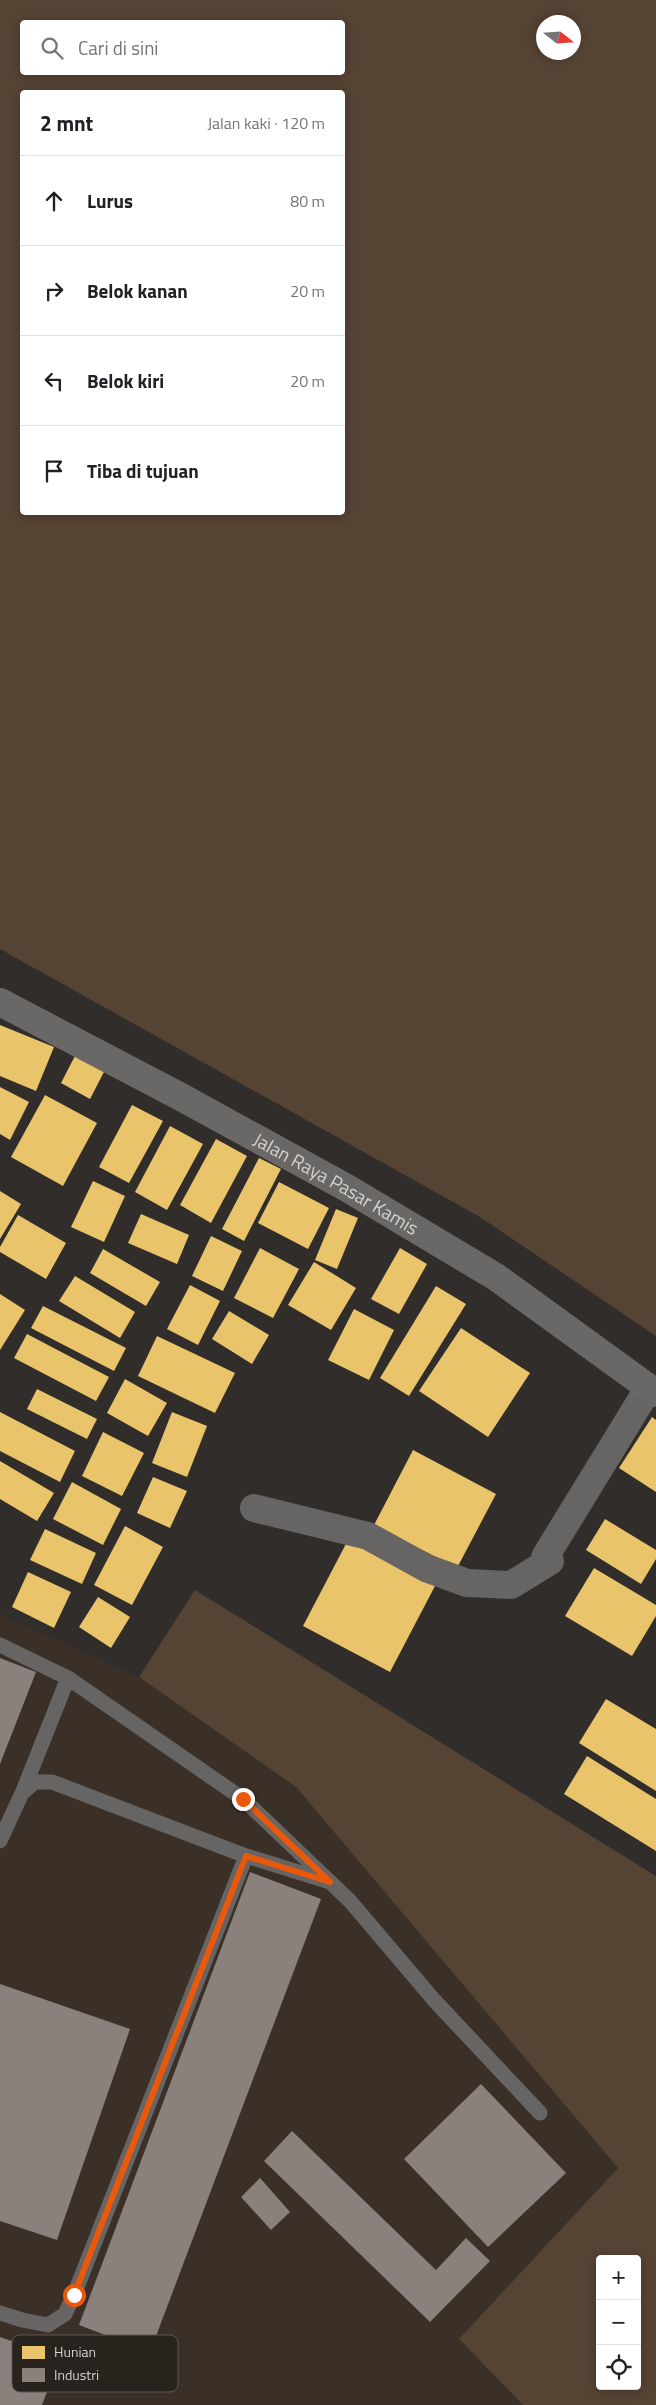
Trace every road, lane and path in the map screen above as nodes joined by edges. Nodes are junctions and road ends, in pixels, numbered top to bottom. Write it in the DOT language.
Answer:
graph roads {
  1 [pos="0,1002"];
  2 [pos="652,1391"];
  3 [pos="254,1508"];
  4 [pos="0,1645"];
  5 [pos="68,1678"];
  6 [pos="22,1793"];
  7 [pos="0,1841"];
  8 [pos="246,1856"];
  9 [pos="330,1882"];
  10 [pos="540,2112"];
  11 [pos="0,2313"];
  1 -- 2 [label="main road, Jalan Raya Pasar Kamis"];
  2 -- 3 [label="street"];
  4 -- 5 [label="lane"];
  5 -- 6 [label="lane"];
  5 -- 9 [label="lane"];
  6 -- 7 [label="lane"];
  6 -- 8 [label="lane"];
  8 -- 9 [label="lane"];
  8 -- 11 [label="lane"];
  9 -- 10 [label="lane"];
}
